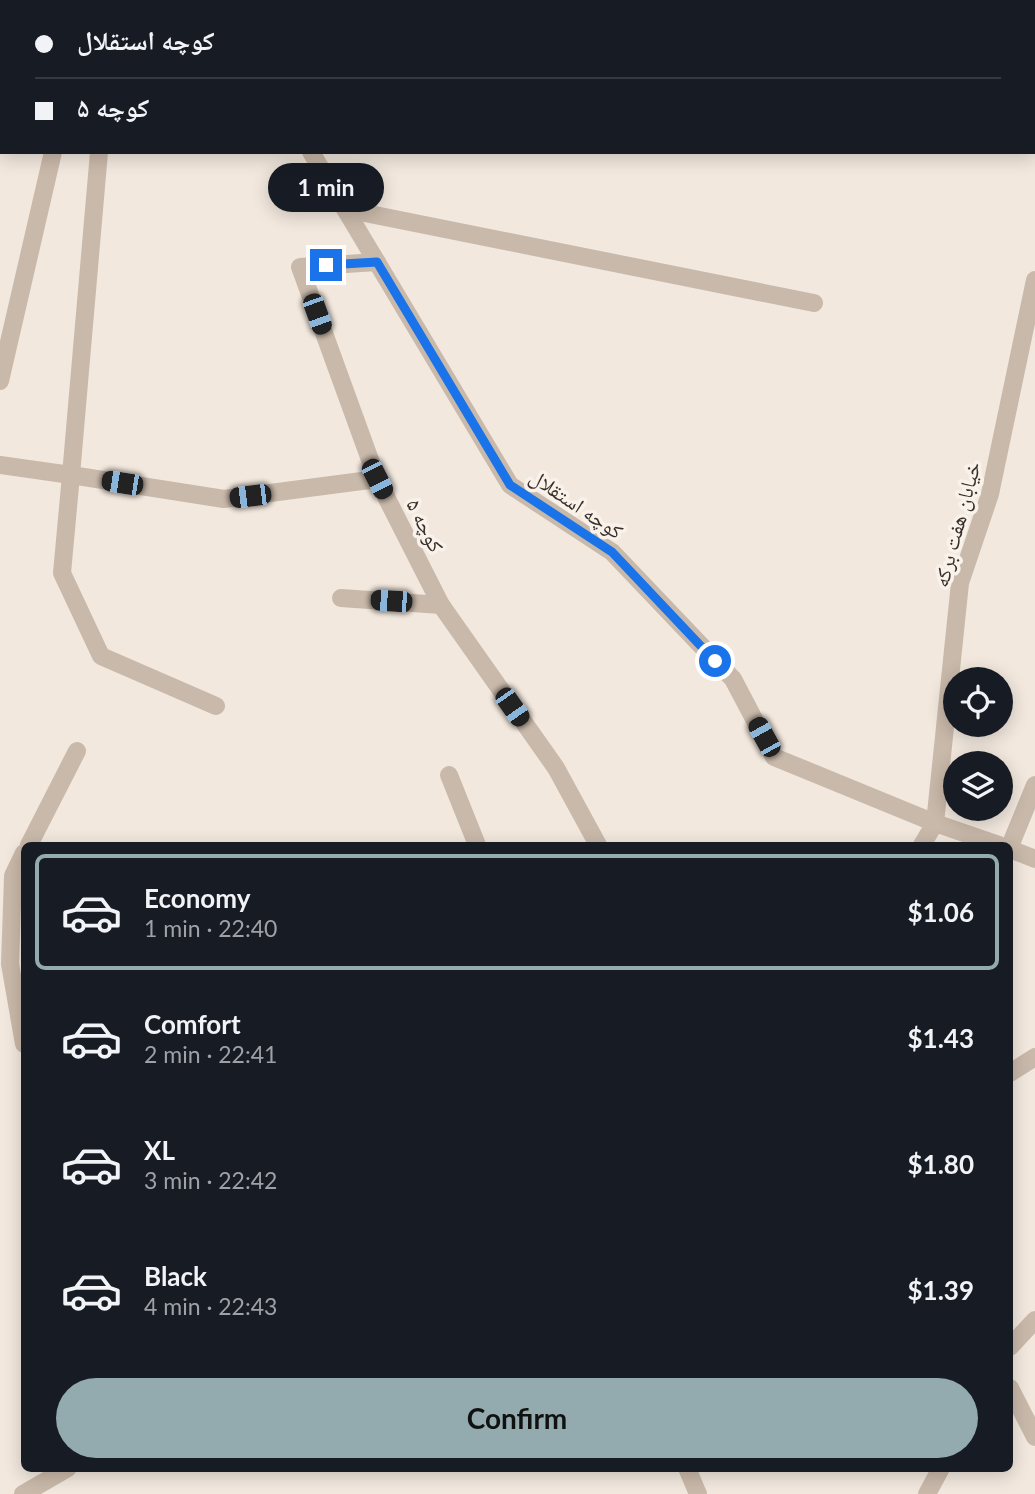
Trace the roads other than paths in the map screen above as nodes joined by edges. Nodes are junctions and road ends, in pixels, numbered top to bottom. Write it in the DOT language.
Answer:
graph roads {
  1 [pos="53,154"];
  2 [pos="99,154"];
  3 [pos="312,154"];
  4 [pos="345,209"];
  5 [pos="377,262"];
  6 [pos="1035,280"];
  7 [pos="814,303"];
  8 [pos="0,381"];
  9 [pos="0,465"];
  10 [pos="71,475"];
  11 [pos="377,479"];
  12 [pos="341,598"];
  13 [pos="440,605"];
  14 [pos="216,706"];
  15 [pos="77,751"];
  16 [pos="449,775"];
  17 [pos="1035,785"];
  18 [pos="934,823"];
  19 [pos="31,842"];
  20 [pos="476,842"];
  21 [pos="596,842"];
  22 [pos="924,842"];
  23 [pos="990,842"];
  24 [pos="1012,842"];
  25 [pos="1013,849"];
  26 [pos="21,859"];
  27 [pos="1035,859"];
  28 [pos="12,876"];
  29 [pos="21,1027"];
  30 [pos="1035,1057"];
  31 [pos="1013,1071"];
  32 [pos="1035,1320"];
  33 [pos="1013,1344"];
  34 [pos="1013,1394"];
  35 [pos="1035,1437"];
  36 [pos="61,1472"];
  37 [pos="690,1472"];
  38 [pos="939,1472"];
  39 [pos="21,1494"];
  40 [pos="698,1494"];
  41 [pos="927,1494"];
  1 -- 8 [label="street"];
  2 -- 10 [label="street"];
  3 -- 4 [label="street, کوچه استقلال"];
  4 -- 5 [label="street, کوچه استقلال"];
  4 -- 7 [label="street"];
  5 -- 11 [label="street, کوچه ۵"];
  5 -- 18 [label="street, کوچه استقلال"];
  6 -- 18 [label="street, خیابان هفت برکه"];
  9 -- 10 [label="street"];
  10 -- 11 [label="street"];
  10 -- 14 [label="street"];
  11 -- 13 [label="street, کوچه ۵"];
  12 -- 13 [label="street"];
  13 -- 21 [label="street, کوچه ۵"];
  15 -- 19 [label="street"];
  16 -- 20 [label="street"];
  17 -- 24 [label="street"];
  18 -- 22 [label="street"];
  18 -- 23 [label="street, کوچه استقلال"];
  25 -- 27 [label="street"];
  26 -- 28 [label="street"];
  28 -- 29 [label="street"];
  30 -- 31 [label="street"];
  32 -- 33 [label="street"];
  34 -- 35 [label="street"];
  36 -- 39 [label="street"];
  37 -- 40 [label="street"];
  38 -- 41 [label="street"];
}
